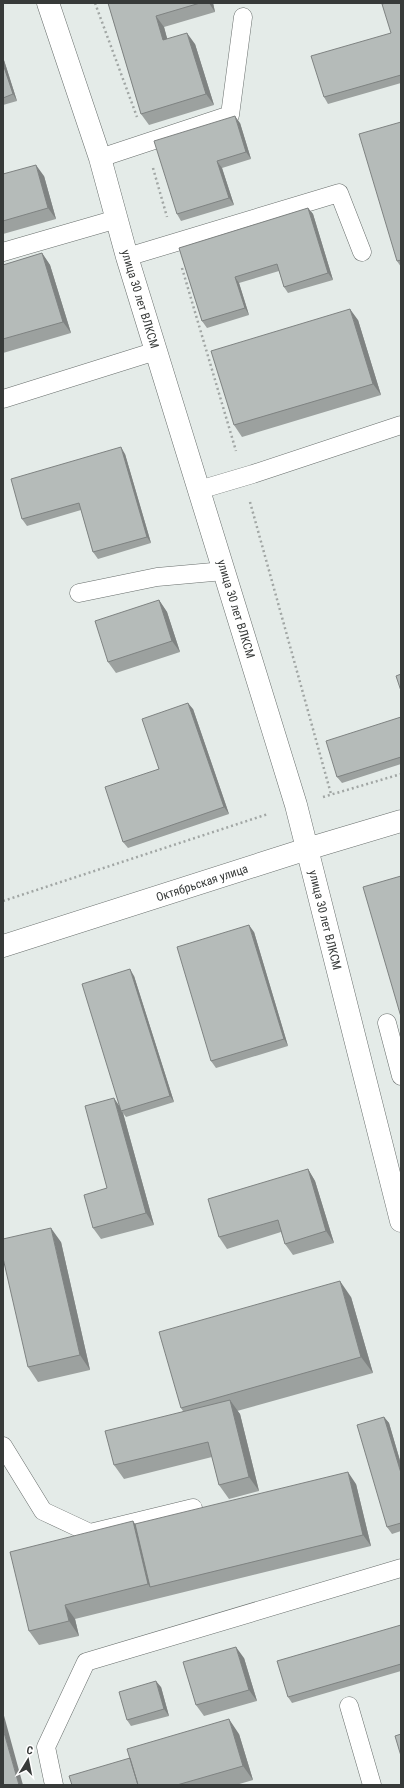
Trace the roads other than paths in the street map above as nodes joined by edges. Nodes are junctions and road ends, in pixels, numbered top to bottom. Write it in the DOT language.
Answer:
graph roads {
  1 [pos="48,3"];
  2 [pos="243,17"];
  3 [pos="100,158"];
  4 [pos="117,219"];
  5 [pos="3,252"];
  6 [pos="362,252"];
  7 [pos="127,257"];
  8 [pos="156,351"];
  9 [pos="3,399"];
  10 [pos="401,425"];
  11 [pos="199,490"];
  12 [pos="224,571"];
  13 [pos="79,593"];
  14 [pos="401,822"];
  15 [pos="307,849"];
  16 [pos="3,946"];
  17 [pos="387,1023"];
  18 [pos="401,1076"];
  19 [pos="401,1221"];
  20 [pos="3,1446"];
  21 [pos="194,1508"];
  22 [pos="401,1568"];
  23 [pos="349,1706"];
  24 [pos="54,1785"];
  25 [pos="372,1785"];
  1 -- 3 [label="street, улица 30 лет ВЛКСМ"];
  2 -- 3 [label="lane"];
  3 -- 4 [label="street, улица 30 лет ВЛКСМ"];
  4 -- 5 [label="lane"];
  4 -- 7 [label="street, улица 30 лет ВЛКСМ"];
  6 -- 7 [label="lane"];
  7 -- 8 [label="street, улица 30 лет ВЛКСМ"];
  8 -- 9 [label="lane"];
  8 -- 11 [label="street, улица 30 лет ВЛКСМ"];
  10 -- 11 [label="lane"];
  11 -- 12 [label="street, улица 30 лет ВЛКСМ"];
  12 -- 13 [label="lane"];
  12 -- 15 [label="street, улица 30 лет ВЛКСМ"];
  14 -- 15 [label="street, Октябрьская улица"];
  15 -- 16 [label="street, Октябрьская улица"];
  15 -- 19 [label="street, улица 30 лет ВЛКСМ"];
  17 -- 18 [label="lane"];
  20 -- 21 [label="lane"];
  22 -- 24 [label="lane"];
  23 -- 25 [label="lane"];
}
